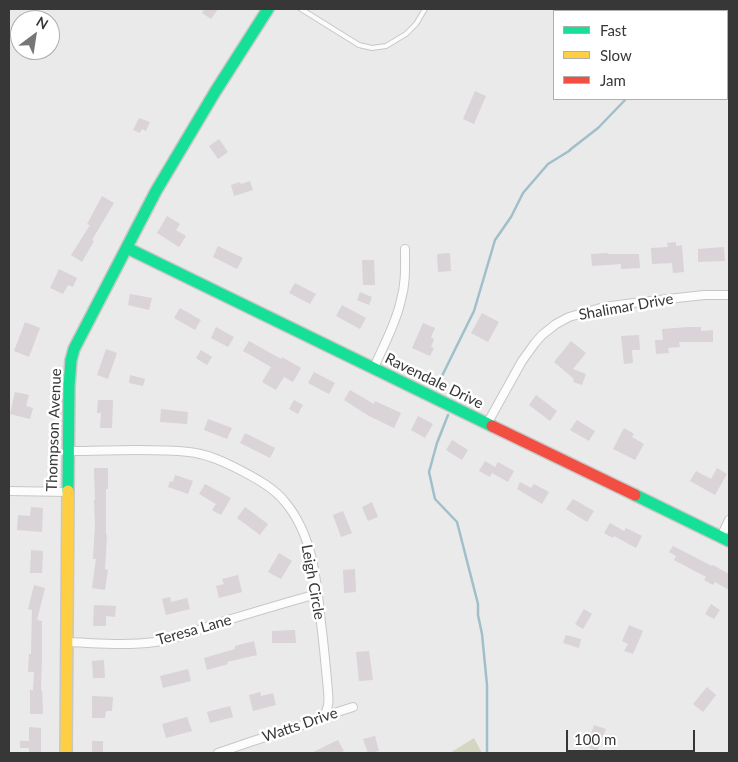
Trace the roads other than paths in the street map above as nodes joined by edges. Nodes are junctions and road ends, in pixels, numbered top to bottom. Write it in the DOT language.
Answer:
graph roads {
  1 [pos="268,9"];
  2 [pos="301,9"];
  3 [pos="425,9"];
  4 [pos="127,248"];
  5 [pos="405,249"];
  6 [pos="729,295"];
  7 [pos="374,368"];
  8 [pos="487,424"];
  9 [pos="68,451"];
  10 [pos="9,491"];
  11 [pos="68,492"];
  12 [pos="729,520"];
  13 [pos="725,539"];
  14 [pos="317,594"];
  15 [pos="67,642"];
  16 [pos="353,707"];
  17 [pos="322,717"];
  18 [pos="66,753"];
  19 [pos="218,753"];
  1 -- 4 [label="street, Thompson Avenue"];
  2 -- 3 [label="lane"];
  4 -- 7 [label="street, Ravendale Drive"];
  4 -- 9 [label="street, Thompson Avenue"];
  5 -- 7 [label="street"];
  6 -- 8 [label="street, Shalimar Drive"];
  7 -- 8 [label="street, Ravendale Drive"];
  8 -- 13 [label="street, Ravendale Drive"];
  9 -- 11 [label="street, Thompson Avenue"];
  9 -- 14 [label="street, Leigh Circle"];
  10 -- 11 [label="street"];
  11 -- 15 [label="street, Thompson Avenue"];
  12 -- 13 [label="street"];
  14 -- 15 [label="street, Teresa Lane"];
  14 -- 17 [label="street, Leigh Circle"];
  15 -- 18 [label="street, Thompson Avenue"];
  16 -- 17 [label="street, Watts Drive"];
  17 -- 19 [label="street, Watts Drive"];
}
